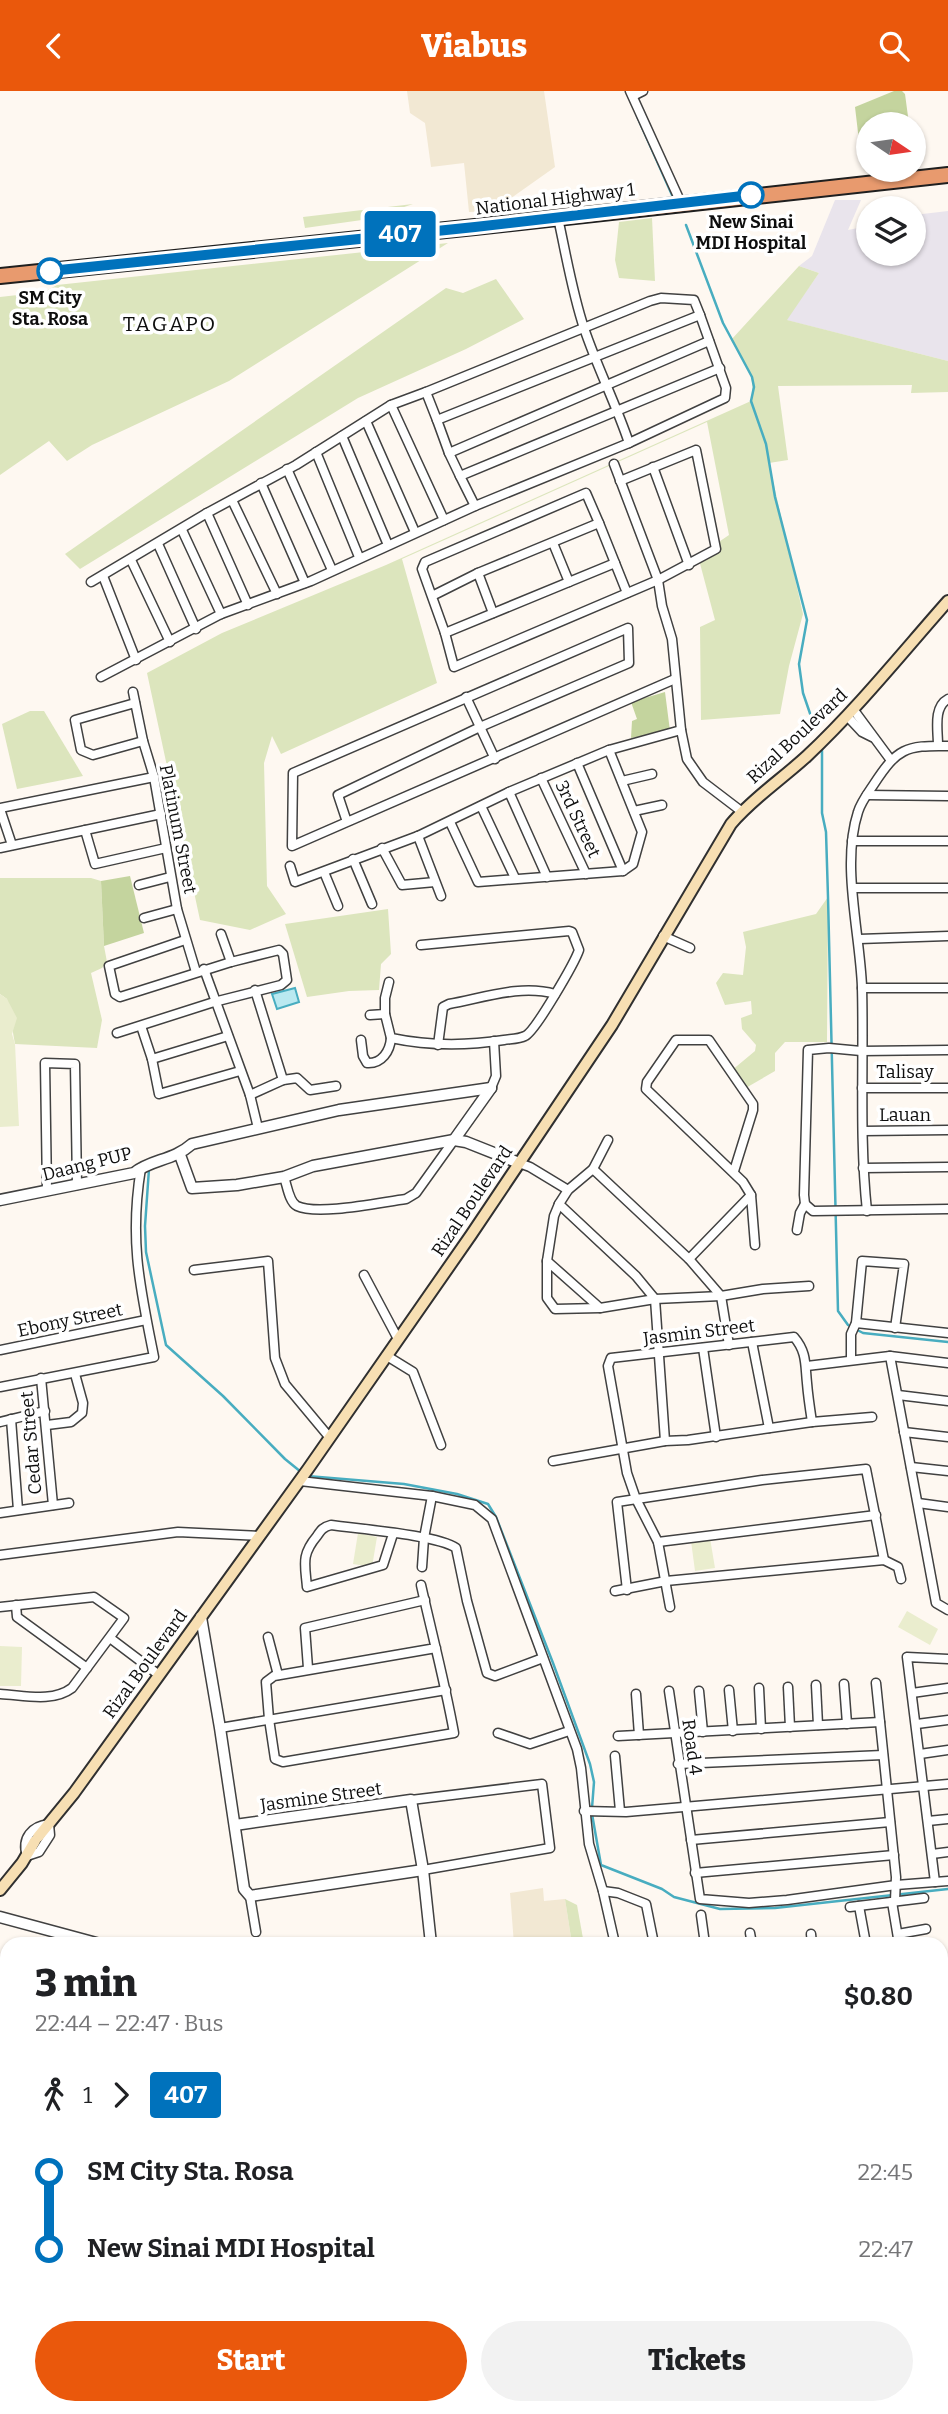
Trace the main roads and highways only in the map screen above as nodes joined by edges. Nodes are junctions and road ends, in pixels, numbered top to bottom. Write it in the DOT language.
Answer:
graph roads {
  1 [pos="948,175"];
  2 [pos="0,276"];
  3 [pos="948,601"];
  4 [pos="0,1890"];
  1 -- 2 [label="highway, National Highway 1"];
  3 -- 4 [label="main road, Rizal Boulevard"];
}
